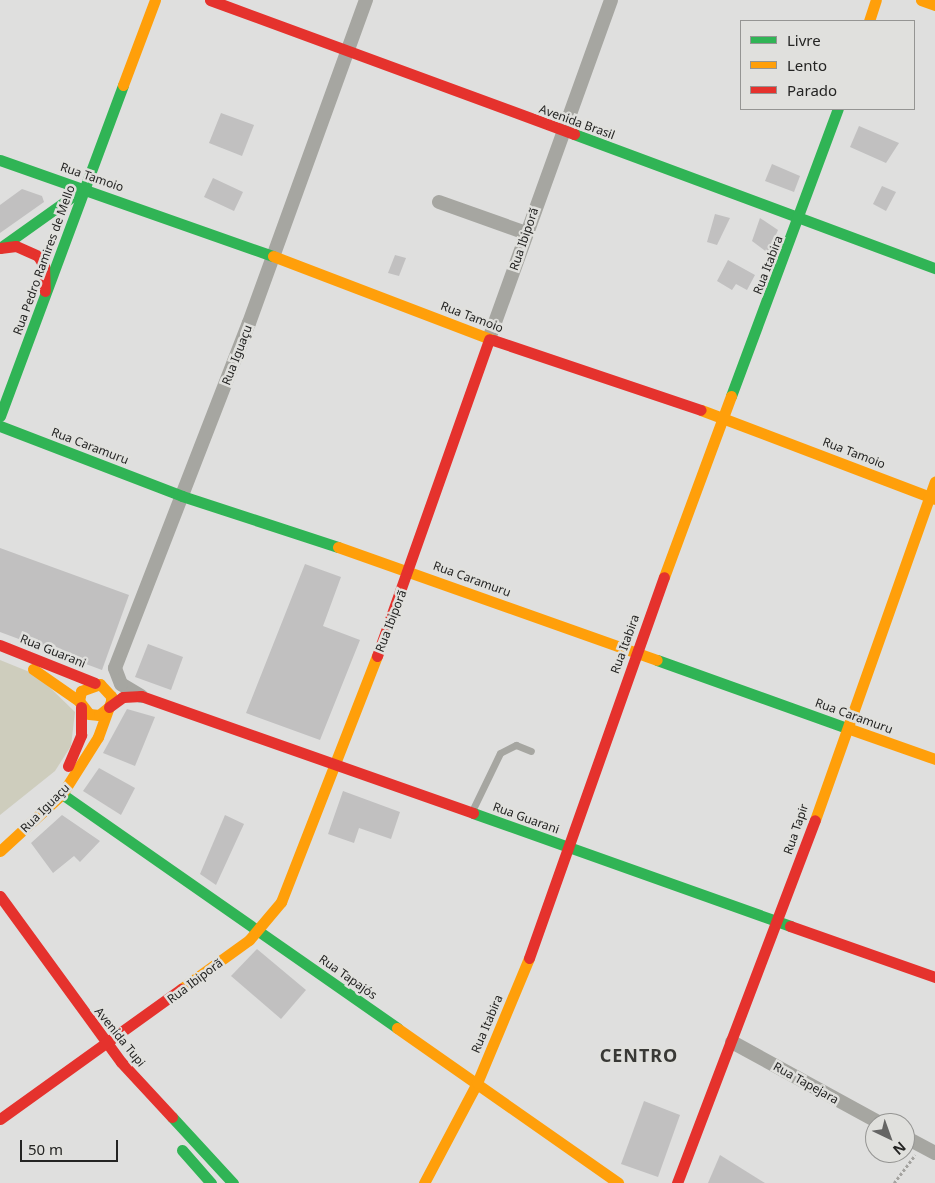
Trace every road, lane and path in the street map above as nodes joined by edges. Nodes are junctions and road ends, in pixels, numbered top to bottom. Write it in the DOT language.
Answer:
graph roads {
  1 [pos="155,0"];
  2 [pos="210,0"];
  3 [pos="366,0"];
  4 [pos="611,0"];
  5 [pos="876,0"];
  6 [pos="921,0"];
  7 [pos="935,5"];
  8 [pos="869,20"];
  9 [pos="348,53"];
  10 [pos="838,110"];
  11 [pos="563,132"];
  12 [pos="0,160"];
  13 [pos="14,165"];
  14 [pos="84,188"];
  15 [pos="439,202"];
  16 [pos="800,220"];
  17 [pos="22,232"];
  18 [pos="526,233"];
  19 [pos="0,248"];
  20 [pos="273,256"];
  21 [pos="935,268"];
  22 [pos="44,303"];
  23 [pos="489,339"];
  24 [pos="0,416"];
  25 [pos="724,418"];
  26 [pos="0,426"];
  27 [pos="935,482"];
  28 [pos="182,496"];
  29 [pos="932,498"];
  30 [pos="410,571"];
  31 [pos="0,645"];
  32 [pos="636,653"];
  33 [pos="0,655"];
  34 [pos="114,668"];
  35 [pos="95,683"];
  36 [pos="141,696"];
  37 [pos="80,704"];
  38 [pos="109,707"];
  39 [pos="848,728"];
  40 [pos="531,751"];
  41 [pos="935,759"];
  42 [pos="335,766"];
  43 [pos="62,794"];
  44 [pos="471,813"];
  45 [pos="0,833"];
  46 [pos="565,847"];
  47 [pos="0,851"];
  48 [pos="0,896"];
  49 [pos="0,918"];
  50 [pos="778,922"];
  51 [pos="257,931"];
  52 [pos="27,956"];
  53 [pos="935,977"];
  54 [pos="84,1039"];
  55 [pos="105,1042"];
  56 [pos="732,1042"];
  57 [pos="96,1055"];
  58 [pos="477,1083"];
  59 [pos="865,1115"];
  60 [pos="0,1119"];
  61 [pos="170,1137"];
  62 [pos="915,1142"];
  63 [pos="922,1146"];
  64 [pos="935,1153"];
  65 [pos="211,1183"];
  66 [pos="233,1183"];
  67 [pos="424,1183"];
  68 [pos="618,1183"];
  69 [pos="677,1183"];
  70 [pos="894,1183"];
  1 -- 14 [label="street, Rua Pedro Ramires de Mello"];
  2 -- 9 [label="street, Avenida Brasil"];
  3 -- 9 [label="street, Rua Iguaçu"];
  4 -- 11 [label="street, Rua Ibiporã"];
  5 -- 8 [label="street"];
  6 -- 7 [label="street"];
  9 -- 11 [label="street, Avenida Brasil"];
  9 -- 20 [label="street, Rua Iguaçu"];
  10 -- 16 [label="street, Rua Itabira"];
  11 -- 16 [label="street, Avenida Brasil"];
  11 -- 18 [label="street, Rua Ibiporã"];
  12 -- 13 [label="street, Rua Tamoio"];
  13 -- 14 [label="street, Rua Tamoio"];
  13 -- 17 [label="street"];
  14 -- 17 [label="street"];
  14 -- 20 [label="street, Rua Tamoio"];
  14 -- 22 [label="street, Rua Pedro Ramires de Mello"];
  15 -- 18 [label="street"];
  16 -- 21 [label="street, Avenida Brasil"];
  16 -- 25 [label="street, Rua Itabira"];
  17 -- 19 [label="street"];
  18 -- 23 [label="street, Rua Ibiporã"];
  19 -- 22 [label="street"];
  20 -- 23 [label="street, Rua Tamoio"];
  20 -- 28 [label="street, Rua Iguaçu"];
  22 -- 24 [label="street, Rua Pedro Ramires de Mello"];
  23 -- 25 [label="street, Rua Tamoio"];
  23 -- 30 [label="street, Rua Ibiporã"];
  25 -- 29 [label="street, Rua Tamoio"];
  25 -- 32 [label="street, Rua Itabira"];
  26 -- 28 [label="street, Rua Caramuru"];
  27 -- 29 [label="street, Rua Tapir"];
  28 -- 30 [label="street, Rua Caramuru"];
  28 -- 34 [label="street, Rua Iguaçu"];
  29 -- 39 [label="street, Rua Tapir"];
  30 -- 32 [label="street, Rua Caramuru"];
  30 -- 42 [label="street, Rua Ibiporã"];
  31 -- 35 [label="street, Rua Guarani"];
  32 -- 39 [label="street, Rua Caramuru"];
  32 -- 46 [label="street, Rua Itabira"];
  33 -- 37 [label="street, Rua Guarani"];
  34 -- 35 [label="street"];
  34 -- 36 [label="street"];
  35 -- 37 [label="street"];
  35 -- 38 [label="street"];
  36 -- 38 [label="street"];
  36 -- 42 [label="street, Rua Guarani"];
  37 -- 38 [label="street"];
  37 -- 45 [label="street, Rua Iguaçu"];
  38 -- 43 [label="street, Rua Iguaçu"];
  39 -- 41 [label="street, Rua Caramuru"];
  39 -- 50 [label="street, Rua Tapir"];
  40 -- 44 [label="lane"];
  42 -- 44 [label="street, Rua Guarani"];
  42 -- 51 [label="street, Rua Ibiporã"];
  43 -- 47 [label="street, Rua Iguaçu"];
  43 -- 51 [label="street, Rua Tapajós"];
  44 -- 46 [label="street, Rua Guarani"];
  46 -- 50 [label="street, Rua Guarani"];
  46 -- 58 [label="street, Rua Itabira"];
  48 -- 55 [label="street, Avenida Tupi"];
  49 -- 52 [label="street"];
  50 -- 53 [label="street, Rua Guarani"];
  50 -- 56 [label="street, Rua Tapir"];
  51 -- 55 [label="street, Rua Ibiporã"];
  51 -- 58 [label="street, Rua Tapajós"];
  54 -- 57 [label="street"];
  55 -- 57 [label="street, Rua Ibiporã"];
  55 -- 66 [label="street, Avenida Tupi"];
  56 -- 59 [label="street, Rua Tapejara"];
  56 -- 69 [label="street, Rua Tapir"];
  57 -- 60 [label="street, Rua Ibiporã"];
  58 -- 67 [label="street, Rua Itabira"];
  58 -- 68 [label="street, Rua Tapajós"];
  61 -- 65 [label="street"];
  62 -- 63 [label="street"];
  63 -- 64 [label="street"];
  63 -- 70 [label="path"];
}
